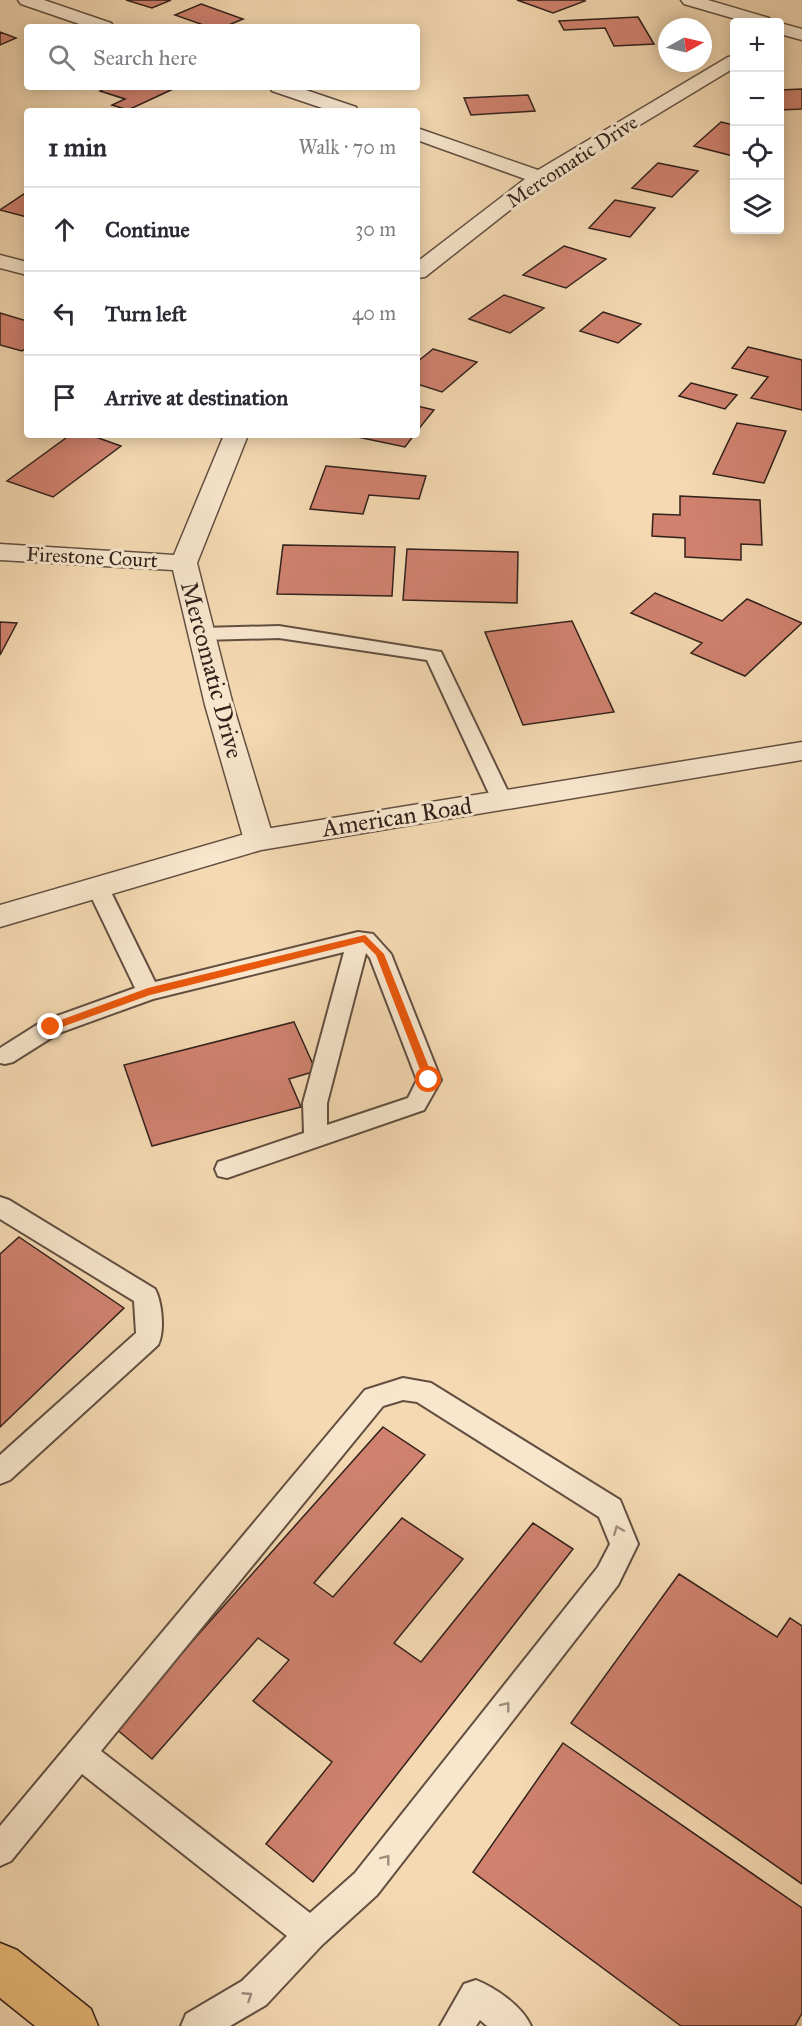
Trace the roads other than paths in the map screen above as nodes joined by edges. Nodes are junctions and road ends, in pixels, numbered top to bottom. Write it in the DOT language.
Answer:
graph roads {
  1 [pos="27,0"];
  2 [pos="690,0"];
  3 [pos="750,18"];
  4 [pos="96,24"];
  5 [pos="730,65"];
  6 [pos="288,90"];
  7 [pos="340,108"];
  8 [pos="420,135"];
  9 [pos="540,177"];
  10 [pos="0,261"];
  11 [pos="24,268"];
  12 [pos="420,270"];
  13 [pos="235,438"];
  14 [pos="0,552"];
  15 [pos="184,562"];
  16 [pos="201,634"];
  17 [pos="802,751"];
  18 [pos="502,800"];
  19 [pos="259,840"];
  20 [pos="97,886"];
  21 [pos="0,916"];
  22 [pos="358,940"];
  23 [pos="148,992"];
  24 [pos="5,1056"];
  25 [pos="316,1139"];
  26 [pos="227,1169"];
  27 [pos="0,1207"];
  28 [pos="0,1473"];
  29 [pos="80,1754"];
  30 [pos="0,1850"];
  31 [pos="311,1934"];
  32 [pos="0,1967"];
  33 [pos="74,2026"];
  34 [pos="198,2026"];
  35 [pos="457,2026"];
  36 [pos="514,2026"];
  1 -- 4 [label="street"];
  2 -- 3 [label="street"];
  5 -- 9 [label="street, Mercomatic Drive"];
  6 -- 7 [label="street"];
  8 -- 9 [label="street"];
  9 -- 12 [label="street, Mercomatic Drive"];
  10 -- 11 [label="street"];
  13 -- 15 [label="street, Mercomatic Drive"];
  14 -- 15 [label="street, Firestone Court"];
  15 -- 16 [label="street, Mercomatic Drive"];
  16 -- 18 [label="lane"];
  16 -- 19 [label="street, Mercomatic Drive"];
  17 -- 18 [label="street, American Road"];
  18 -- 19 [label="street, American Road"];
  19 -- 20 [label="street, American Road"];
  20 -- 21 [label="street, American Road"];
  20 -- 23 [label="lane"];
  22 -- 23 [label="lane"];
  22 -- 25 [label="lane"];
  22 -- 25 [label="lane"];
  23 -- 24 [label="lane"];
  25 -- 26 [label="lane"];
  27 -- 28 [label="lane"];
  29 -- 30 [label="lane"];
  29 -- 31 [label="lane"];
  31 -- 29 [label="lane, one-way"];
  34 -- 31 [label="lane, one-way"];
  32 -- 33 [label="main road"];
  35 -- 36 [label="lane"];
}
